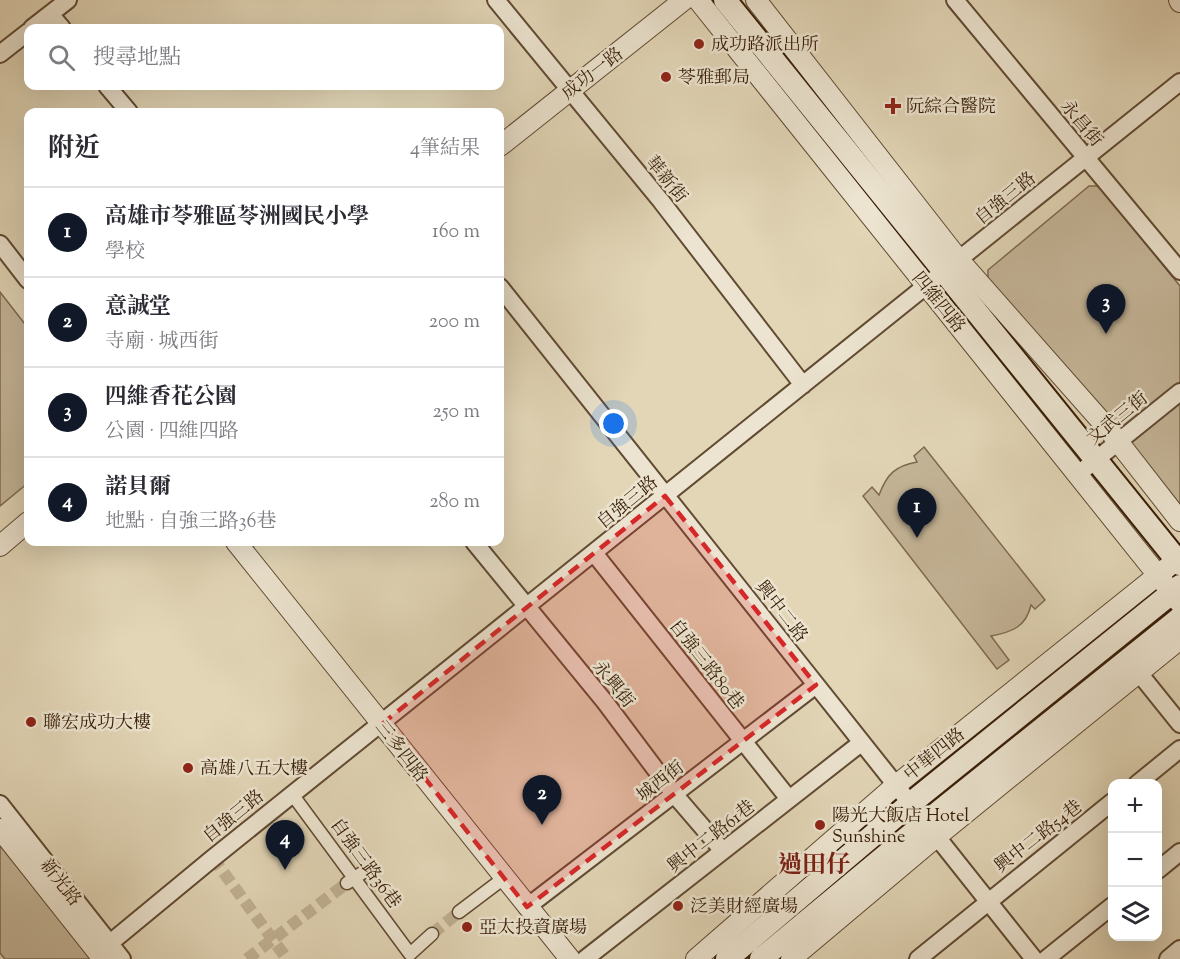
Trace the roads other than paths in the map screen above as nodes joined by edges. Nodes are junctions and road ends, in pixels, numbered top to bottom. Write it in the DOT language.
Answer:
graph roads {
  1 [pos="68,0"];
  2 [pos="496,0"];
  3 [pos="684,0"];
  4 [pos="698,0"];
  5 [pos="725,0"];
  6 [pos="756,0"];
  7 [pos="955,0"];
  8 [pos="50,14"];
  9 [pos="37,24"];
  10 [pos="59,24"];
  11 [pos="24,35"];
  12 [pos="0,54"];
  13 [pos="1180,82"];
  14 [pos="110,90"];
  15 [pos="569,90"];
  16 [pos="126,108"];
  17 [pos="504,143"];
  18 [pos="1086,158"];
  19 [pos="0,244"];
  20 [pos="1180,271"];
  21 [pos="943,273"];
  22 [pos="24,275"];
  23 [pos="504,292"];
  24 [pos="803,385"];
  25 [pos="1180,392"];
  26 [pos="1119,443"];
  27 [pos="1096,460"];
  28 [pos="1077,474"];
  29 [pos="665,496"];
  30 [pos="1180,521"];
  31 [pos="24,525"];
  32 [pos="0,546"];
  33 [pos="239,546"];
  34 [pos="477,546"];
  35 [pos="594,553"];
  36 [pos="1179,561"];
  37 [pos="1173,590"];
  38 [pos="527,607"];
  39 [pos="1180,618"];
  40 [pos="1180,639"];
  41 [pos="1139,673"];
  42 [pos="816,685"];
  43 [pos="382,724"];
  44 [pos="1180,724"];
  45 [pos="743,741"];
  46 [pos="861,743"];
  47 [pos="1180,749"];
  48 [pos="1142,779"];
  49 [pos="895,786"];
  50 [pos="292,794"];
  51 [pos="674,794"];
  52 [pos="789,799"];
  53 [pos="0,804"];
  54 [pos="910,804"];
  55 [pos="1108,806"];
  56 [pos="0,829"];
  57 [pos="930,830"];
  58 [pos="723,851"];
  59 [pos="1180,852"];
  60 [pos="1162,867"];
  61 [pos="504,878"];
  62 [pos="988,901"];
  63 [pos="527,907"];
  64 [pos="1108,910"];
  65 [pos="459,912"];
  66 [pos="432,934"];
  67 [pos="1180,950"];
  68 [pos="103,952"];
  69 [pos="122,959"];
  70 [pos="570,959"];
  71 [pos="585,959"];
  72 [pos="696,959"];
  73 [pos="727,959"];
  74 [pos="761,959"];
  75 [pos="790,959"];
  76 [pos="918,959"];
  77 [pos="1034,959"];
  78 [pos="1046,959"];
  79 [pos="1168,959"];
  1 -- 8 [label="street"];
  2 -- 15 [label="street, 華新街"];
  3 -- 15 [label="street, 成功一路"];
  4 -- 21 [label="street, 四維四路"];
  5 -- 21 [label="main road, 四維四路"];
  6 -- 21 [label="street, 四維四路"];
  7 -- 18 [label="street, 永昌街"];
  8 -- 9 [label="street"];
  8 -- 10 [label="street"];
  11 -- 12 [label="street"];
  13 -- 18 [label="street, 自強三路"];
  14 -- 16 [label="street"];
  15 -- 17 [label="street, 成功一路"];
  15 -- 24 [label="street, 華新街"];
  18 -- 20 [label="street, 永昌街"];
  18 -- 21 [label="street, 自強三路"];
  19 -- 22 [label="street"];
  21 -- 24 [label="street, 自強三路"];
  21 -- 26 [label="street, 四維四路"];
  21 -- 27 [label="main road, 四維四路"];
  21 -- 28 [label="street, 四維四路"];
  23 -- 29 [label="street, 興中二路"];
  24 -- 29 [label="street, 自強三路"];
  25 -- 26 [label="street, 文武三街"];
  26 -- 27 [label="street, 文武三街"];
  26 -- 30 [label="street, 四維四路"];
  27 -- 28 [label="street, 文武三街"];
  27 -- 36 [label="main road, 四維四路"];
  28 -- 37 [label="street, 四維四路"];
  29 -- 35 [label="street, 自強三路"];
  29 -- 42 [label="street, 興中二路"];
  31 -- 32 [label="street"];
  33 -- 43 [label="street, 三多四路"];
  34 -- 38 [label="street, 永興街"];
  35 -- 38 [label="street, 自強三路"];
  35 -- 45 [label="street, 自強三路80巷"];
  36 -- 37 [label="street, 中華四路"];
  37 -- 49 [label="street, 中華四路"];
  37 -- 54 [label="main road, 中華四路"];
  38 -- 43 [label="street, 自強三路"];
  38 -- 51 [label="street, 永興街"];
  39 -- 57 [label="main road"];
  40 -- 41 [label="street"];
  41 -- 44 [label="street"];
  41 -- 57 [label="street"];
  42 -- 45 [label="street, 城西街"];
  42 -- 46 [label="street, 興中二路"];
  43 -- 50 [label="street, 自強三路"];
  43 -- 61 [label="street, 三多四路"];
  45 -- 51 [label="street, 城西街"];
  45 -- 52 [label="street, 自強三路80巷"];
  46 -- 49 [label="street, 興中二路"];
  46 -- 52 [label="street, 興中二路61巷"];
  47 -- 48 [label="street"];
  49 -- 54 [label="street, 興中二路"];
  49 -- 72 [label="street, 中華四路"];
  50 -- 66 [label="street, 自強三路36巷"];
  50 -- 68 [label="street, 自強三路"];
  51 -- 58 [label="street, 永興街"];
  51 -- 63 [label="street, 城西街"];
  52 -- 58 [label="street, 興中二路61巷"];
  53 -- 68 [label="street, 新光路"];
  54 -- 57 [label="street, 興中二路"];
  54 -- 73 [label="main road, 中華四路"];
  55 -- 62 [label="street, 興中二路54巷"];
  56 -- 68 [label="street, 新光路"];
  57 -- 62 [label="street, 興中二路"];
  57 -- 74 [label="main road"];
  57 -- 75 [label="street"];
  58 -- 71 [label="street, 興中二路61巷"];
  59 -- 60 [label="street"];
  61 -- 63 [label="street, 三多四路"];
  61 -- 65 [label="street"];
  62 -- 76 [label="street, 興中二路54巷"];
  62 -- 77 [label="street, 興中二路"];
  63 -- 70 [label="street, 三多四路"];
  64 -- 78 [label="street"];
  67 -- 79 [label="street"];
  68 -- 69 [label="street, 新光路"];
}
